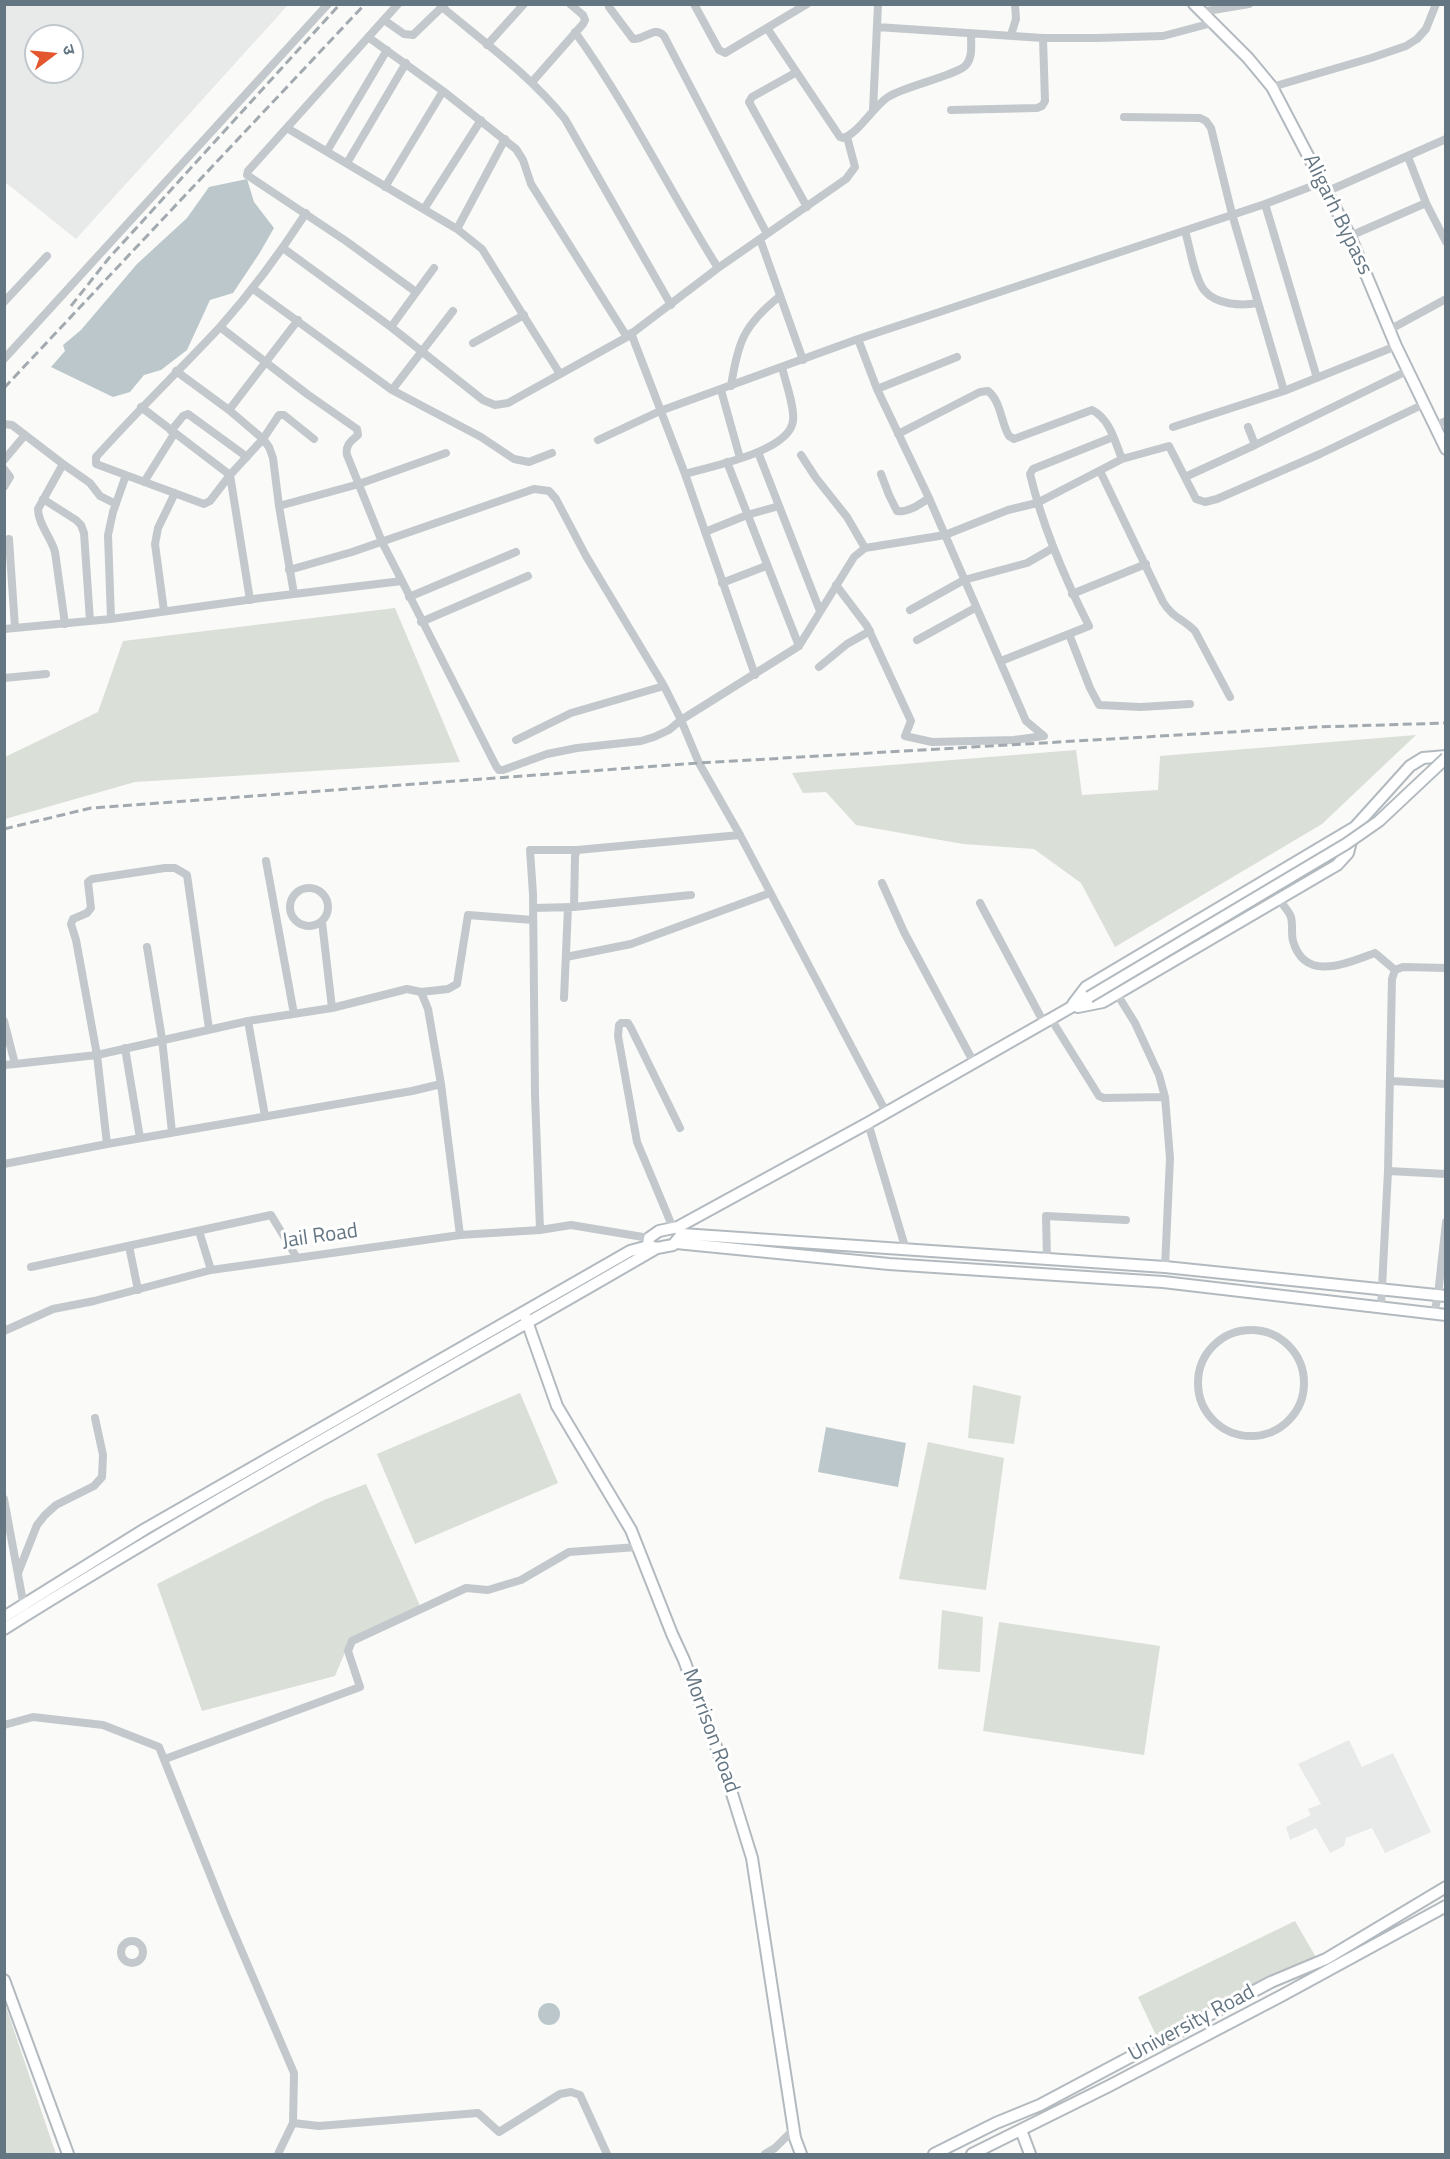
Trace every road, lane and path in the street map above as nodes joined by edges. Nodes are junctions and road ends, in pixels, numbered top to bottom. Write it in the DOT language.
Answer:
graph roads {
  1 [pos="328,4"];
  2 [pos="398,4"];
  3 [pos="524,4"];
  4 [pos="570,4"];
  5 [pos="694,4"];
  6 [pos="807,4"];
  7 [pos="878,4"];
  8 [pos="1014,4"];
  9 [pos="1249,4"];
  10 [pos="1436,4"];
  11 [pos="444,6"];
  12 [pos="609,7"];
  13 [pos="1197,8"];
  14 [pos="384,20"];
  15 [pos="1212,23"];
  16 [pos="877,27"];
  17 [pos="767,28"];
  18 [pos="575,32"];
  19 [pos="971,34"];
  20 [pos="1011,35"];
  21 [pos="368,37"];
  22 [pos="1043,38"];
  23 [pos="487,45"];
  24 [pos="387,50"];
  25 [pos="406,63"];
  26 [pos="795,73"];
  27 [pos="532,82"];
  28 [pos="1272,87"];
  29 [pos="443,91"];
  30 [pos="873,110"];
  31 [pos="951,110"];
  32 [pos="1124,117"];
  33 [pos="481,120"];
  34 [pos="287,128"];
  35 [pos="847,137"];
  36 [pos="1446,139"];
  37 [pos="505,140"];
  38 [pos="327,151"];
  39 [pos="1408,157"];
  40 [pos="347,163"];
  41 [pos="1325,186"];
  42 [pos="385,187"];
  43 [pos="1426,203"];
  44 [pos="1265,204"];
  45 [pos="807,207"];
  46 [pos="424,209"];
  47 [pos="306,213"];
  48 [pos="1232,214"];
  49 [pos="457,229"];
  50 [pos="1185,231"];
  51 [pos="767,234"];
  52 [pos="1350,236"];
  53 [pos="760,239"];
  54 [pos="1446,242"];
  55 [pos="283,248"];
  56 [pos="47,255"];
  57 [pos="434,268"];
  58 [pos="718,268"];
  59 [pos="252,288"];
  60 [pos="416,292"];
  61 [pos="780,296"];
  62 [pos="1446,299"];
  63 [pos="4,302"];
  64 [pos="1258,303"];
  65 [pos="671,304"];
  66 [pos="453,311"];
  67 [pos="524,315"];
  68 [pos="298,320"];
  69 [pos="220,327"];
  70 [pos="391,327"];
  71 [pos="1389,330"];
  72 [pos="629,335"];
  73 [pos="858,339"];
  74 [pos="473,343"];
  75 [pos="1396,346"];
  76 [pos="422,352"];
  77 [pos="957,357"];
  78 [pos="4,359"];
  79 [pos="803,360"];
  80 [pos="265,361"];
  81 [pos="782,367"];
  82 [pos="1408,370"];
  83 [pos="176,371"];
  84 [pos="560,374"];
  85 [pos="1317,378"];
  86 [pos="731,386"];
  87 [pos="877,389"];
  88 [pos="392,390"];
  89 [pos="721,390"];
  90 [pos="1284,391"];
  91 [pos="1424,404"];
  92 [pos="141,407"];
  93 [pos="229,410"];
  94 [pos="660,411"];
  95 [pos="1440,423"];
  96 [pos="4,424"];
  97 [pos="1173,427"];
  98 [pos="1248,427"];
  99 [pos="172,432"];
  100 [pos="898,434"];
  101 [pos="25,435"];
  102 [pos="1113,437"];
  103 [pos="263,439"];
  104 [pos="314,439"];
  105 [pos="598,440"];
  106 [pos="1255,445"];
  107 [pos="1446,449"];
  108 [pos="758,452"];
  109 [pos="446,453"];
  110 [pos="552,453"];
  111 [pos="801,454"];
  112 [pos="247,457"];
  113 [pos="740,458"];
  114 [pos="1122,459"];
  115 [pos="4,460"];
  116 [pos="726,462"];
  117 [pos="63,464"];
  118 [pos="4,469"];
  119 [pos="1100,471"];
  120 [pos="685,474"];
  121 [pos="881,474"];
  122 [pos="126,475"];
  123 [pos="230,475"];
  124 [pos="1185,477"];
  125 [pos="144,482"];
  126 [pos="359,484"];
  127 [pos="4,487"];
  128 [pos="175,493"];
  129 [pos="929,498"];
  130 [pos="43,499"];
  131 [pos="1037,503"];
  132 [pos="116,504"];
  133 [pos="279,506"];
  134 [pos="779,506"];
  135 [pos="747,515"];
  136 [pos="705,532"];
  137 [pos="945,535"];
  138 [pos="9,539"];
  139 [pos="382,542"];
  140 [pos="865,548"];
  141 [pos="1053,548"];
  142 [pos="516,552"];
  143 [pos="1146,564"];
  144 [pos="766,566"];
  145 [pos="289,570"];
  146 [pos="528,576"];
  147 [pos="964,580"];
  148 [pos="402,581"];
  149 [pos="722,583"];
  150 [pos="836,585"];
  151 [pos="294,594"];
  152 [pos="1072,594"];
  153 [pos="409,597"];
  154 [pos="250,600"];
  155 [pos="975,608"];
  156 [pos="910,610"];
  157 [pos="164,611"];
  158 [pos="820,611"];
  159 [pos="111,619"];
  160 [pos="90,621"];
  161 [pos="421,622"];
  162 [pos="64,624"];
  163 [pos="15,628"];
  164 [pos="4,629"];
  165 [pos="870,631"];
  166 [pos="1069,634"];
  167 [pos="917,640"];
  168 [pos="799,646"];
  169 [pos="1001,661"];
  170 [pos="819,667"];
  171 [pos="46,674"];
  172 [pos="755,675"];
  173 [pos="4,678"];
  174 [pos="664,687"];
  175 [pos="1230,697"];
  176 [pos="1190,704"];
  177 [pos="681,720"];
  178 [pos="516,740"];
  179 [pos="1446,757"];
  180 [pos="1355,827"];
  181 [pos="740,835"];
  182 [pos="577,850"];
  183 [pos="266,861"];
  184 [pos="882,883"];
  185 [pos="770,893"];
  186 [pos="691,895"];
  187 [pos="1278,898"];
  188 [pos="980,903"];
  189 [pos="571,907"];
  190 [pos="533,908"];
  191 [pos="533,920"];
  192 [pos="322,921"];
  193 [pos="147,946"];
  194 [pos="566,957"];
  195 [pos="1446,968"];
  196 [pos="1395,970"];
  197 [pos="421,992"];
  198 [pos="1117,994"];
  199 [pos="564,998"];
  200 [pos="332,1008"];
  201 [pos="1069,1009"];
  202 [pos="294,1014"];
  203 [pos="4,1021"];
  204 [pos="248,1021"];
  205 [pos="1048,1021"];
  206 [pos="209,1029"];
  207 [pos="162,1039"];
  208 [pos="125,1048"];
  209 [pos="97,1055"];
  210 [pos="974,1063"];
  211 [pos="15,1064"];
  212 [pos="4,1065"];
  213 [pos="1391,1081"];
  214 [pos="441,1084"];
  215 [pos="1446,1084"];
  216 [pos="1165,1097"];
  217 [pos="886,1112"];
  218 [pos="265,1116"];
  219 [pos="868,1123"];
  220 [pos="680,1128"];
  221 [pos="172,1132"];
  222 [pos="140,1138"];
  223 [pos="107,1144"];
  224 [pos="4,1164"];
  225 [pos="1388,1171"];
  226 [pos="1446,1174"];
  227 [pos="1126,1220"];
  228 [pos="1446,1222"];
  229 [pos="540,1230"];
  230 [pos="200,1231"];
  231 [pos="677,1233"];
  232 [pos="460,1235"];
  233 [pos="651,1244"];
  234 [pos="129,1246"];
  235 [pos="906,1250"];
  236 [pos="297,1258"];
  237 [pos="1047,1260"];
  238 [pos="31,1267"];
  239 [pos="1165,1268"];
  240 [pos="211,1270"];
  241 [pos="138,1290"];
  242 [pos="1382,1290"];
  243 [pos="1442,1295"];
  244 [pos="1381,1307"];
  245 [pos="524,1313"];
  246 [pos="1440,1315"];
  247 [pos="527,1324"];
  248 [pos="4,1331"];
  249 [pos="95,1418"];
  250 [pos="1218,1423"];
  251 [pos="4,1499"];
  252 [pos="637,1547"];
  253 [pos="18,1573"];
  254 [pos="26,1610"];
  255 [pos="4,1617"];
  256 [pos="4,1629"];
  257 [pos="4,1725"];
  258 [pos="165,1759"];
  259 [pos="1446,1887"];
  260 [pos="1446,1906"];
  261 [pos="4,1980"];
  262 [pos="292,2123"];
  263 [pos="1021,2130"];
  264 [pos="794,2133"];
  265 [pos="68,2154"];
  266 [pos="278,2154"];
  267 [pos="607,2154"];
  268 [pos="765,2154"];
  269 [pos="801,2154"];
  270 [pos="934,2154"];
  271 [pos="972,2154"];
  272 [pos="1030,2154"];
  1 -- 78 [label="street"];
  2 -- 14 [label="street"];
  3 -- 23 [label="street"];
  4 -- 18 [label="street"];
  5 -- 17 [label="street"];
  6 -- 17 [label="street"];
  7 -- 16 [label="street"];
  8 -- 20 [label="street"];
  9 -- 13 [label="street"];
  10 -- 28 [label="street"];
  11 -- 14 [label="street"];
  11 -- 23 [label="street"];
  12 -- 51 [label="street"];
  13 -- 15 [label="main road, Aligarh Bypass"];
  14 -- 21 [label="street"];
  15 -- 22 [label="street"];
  15 -- 28 [label="main road, Aligarh Bypass"];
  16 -- 19 [label="street"];
  16 -- 30 [label="street"];
  17 -- 26 [label="street"];
  18 -- 27 [label="street"];
  18 -- 58 [label="street"];
  19 -- 20 [label="street"];
  19 -- 30 [label="street"];
  20 -- 22 [label="street"];
  21 -- 24 [label="street"];
  21 -- 34 [label="street"];
  22 -- 31 [label="street"];
  23 -- 27 [label="street"];
  24 -- 25 [label="street"];
  24 -- 38 [label="street"];
  25 -- 29 [label="street"];
  25 -- 40 [label="street"];
  26 -- 35 [label="street"];
  26 -- 45 [label="street"];
  27 -- 65 [label="street"];
  28 -- 41 [label="main road, Aligarh Bypass"];
  29 -- 33 [label="street"];
  29 -- 42 [label="street"];
  30 -- 35 [label="street"];
  32 -- 48 [label="street"];
  33 -- 37 [label="street"];
  33 -- 46 [label="street"];
  34 -- 38 [label="street"];
  34 -- 47 [label="street"];
  35 -- 45 [label="street"];
  36 -- 39 [label="street"];
  37 -- 49 [label="street"];
  37 -- 72 [label="street"];
  38 -- 40 [label="street"];
  39 -- 41 [label="street"];
  39 -- 43 [label="street"];
  40 -- 42 [label="street"];
  41 -- 44 [label="street"];
  41 -- 52 [label="main road, Aligarh Bypass"];
  42 -- 46 [label="street"];
  43 -- 52 [label="street"];
  43 -- 54 [label="street"];
  44 -- 48 [label="street"];
  44 -- 85 [label="street"];
  45 -- 51 [label="street"];
  46 -- 49 [label="street"];
  47 -- 55 [label="street"];
  47 -- 60 [label="street"];
  48 -- 50 [label="street"];
  48 -- 64 [label="street"];
  49 -- 67 [label="street"];
  50 -- 64 [label="street"];
  50 -- 73 [label="street"];
  51 -- 53 [label="street"];
  52 -- 71 [label="main road, Aligarh Bypass"];
  53 -- 58 [label="street"];
  53 -- 61 [label="street"];
  55 -- 59 [label="street"];
  55 -- 70 [label="street"];
  56 -- 63 [label="street"];
  57 -- 60 [label="street"];
  58 -- 65 [label="street"];
  59 -- 68 [label="street"];
  59 -- 69 [label="street"];
  60 -- 70 [label="street"];
  61 -- 79 [label="street"];
  61 -- 86 [label="street"];
  62 -- 71 [label="street"];
  64 -- 90 [label="street"];
  65 -- 72 [label="street"];
  66 -- 76 [label="street"];
  67 -- 74 [label="street"];
  67 -- 84 [label="street"];
  68 -- 80 [label="street"];
  68 -- 88 [label="street"];
  69 -- 80 [label="street"];
  69 -- 83 [label="street"];
  70 -- 76 [label="street"];
  71 -- 75 [label="main road, Aligarh Bypass"];
  72 -- 84 [label="street"];
  72 -- 94 [label="street"];
  73 -- 79 [label="street"];
  73 -- 87 [label="street"];
  75 -- 82 [label="main road, Aligarh Bypass"];
  75 -- 85 [label="street"];
  76 -- 84 [label="street"];
  76 -- 88 [label="street"];
  77 -- 87 [label="street"];
  79 -- 81 [label="street"];
  80 -- 93 [label="street"];
  80 -- 126 [label="street"];
  81 -- 86 [label="street"];
  81 -- 108 [label="street"];
  82 -- 91 [label="main road, Aligarh Bypass"];
  82 -- 106 [label="street"];
  83 -- 92 [label="street"];
  83 -- 93 [label="street"];
  85 -- 90 [label="street"];
  86 -- 89 [label="street"];
  87 -- 100 [label="street"];
  88 -- 110 [label="street"];
  89 -- 94 [label="street"];
  89 -- 113 [label="street"];
  90 -- 97 [label="street"];
  91 -- 95 [label="main road, Aligarh Bypass"];
  91 -- 124 [label="street"];
  92 -- 99 [label="street"];
  92 -- 122 [label="street"];
  93 -- 103 [label="street"];
  94 -- 105 [label="street"];
  94 -- 120 [label="street"];
  95 -- 107 [label="main road, Aligarh Bypass"];
  96 -- 101 [label="street"];
  98 -- 106 [label="street"];
  99 -- 112 [label="street"];
  99 -- 123 [label="street"];
  99 -- 125 [label="street"];
  100 -- 102 [label="street"];
  100 -- 129 [label="street"];
  101 -- 115 [label="street"];
  101 -- 117 [label="street"];
  102 -- 114 [label="street"];
  102 -- 131 [label="street"];
  103 -- 104 [label="street"];
  103 -- 112 [label="street"];
  103 -- 133 [label="street"];
  106 -- 124 [label="street"];
  108 -- 113 [label="street"];
  108 -- 134 [label="street"];
  109 -- 126 [label="street"];
  111 -- 140 [label="street"];
  112 -- 123 [label="street"];
  113 -- 116 [label="street"];
  114 -- 119 [label="street"];
  114 -- 124 [label="street"];
  116 -- 120 [label="street"];
  116 -- 135 [label="street"];
  117 -- 130 [label="street"];
  117 -- 132 [label="street"];
  118 -- 127 [label="street"];
  119 -- 131 [label="street"];
  119 -- 143 [label="street"];
  120 -- 136 [label="street"];
  121 -- 129 [label="street"];
  122 -- 125 [label="street"];
  122 -- 132 [label="street"];
  123 -- 128 [label="street"];
  123 -- 154 [label="street"];
  125 -- 128 [label="street"];
  126 -- 133 [label="street"];
  126 -- 139 [label="street"];
  128 -- 157 [label="street"];
  129 -- 137 [label="street"];
  130 -- 160 [label="street"];
  130 -- 162 [label="street"];
  131 -- 137 [label="street"];
  131 -- 141 [label="street"];
  132 -- 159 [label="street"];
  133 -- 145 [label="street"];
  134 -- 135 [label="street"];
  134 -- 158 [label="street"];
  135 -- 136 [label="street"];
  135 -- 144 [label="street"];
  136 -- 149 [label="street"];
  137 -- 140 [label="street"];
  137 -- 147 [label="street"];
  138 -- 163 [label="street"];
  139 -- 145 [label="street"];
  139 -- 148 [label="street"];
  139 -- 174 [label="street"];
  140 -- 150 [label="street"];
  141 -- 147 [label="street"];
  141 -- 152 [label="street"];
  142 -- 153 [label="street"];
  143 -- 152 [label="street"];
  143 -- 175 [label="street"];
  144 -- 149 [label="street"];
  144 -- 168 [label="street"];
  145 -- 151 [label="street"];
  146 -- 161 [label="street"];
  147 -- 155 [label="street"];
  147 -- 156 [label="street"];
  148 -- 151 [label="street"];
  148 -- 153 [label="street"];
  149 -- 172 [label="street"];
  150 -- 158 [label="street"];
  150 -- 165 [label="street"];
  151 -- 154 [label="street"];
  152 -- 166 [label="street"];
  153 -- 161 [label="street"];
  154 -- 157 [label="street"];
  155 -- 167 [label="street"];
  155 -- 169 [label="street"];
  157 -- 159 [label="street"];
  158 -- 168 [label="street"];
  159 -- 160 [label="street"];
  160 -- 162 [label="street"];
  161 -- 177 [label="street"];
  162 -- 163 [label="street"];
  163 -- 164 [label="street"];
  165 -- 169 [label="street"];
  165 -- 170 [label="street"];
  166 -- 169 [label="street"];
  166 -- 176 [label="street"];
  168 -- 172 [label="street"];
  171 -- 173 [label="street"];
  172 -- 177 [label="street"];
  174 -- 177 [label="street"];
  174 -- 178 [label="street"];
  177 -- 181 [label="street"];
  179 -- 180 [label="main road"];
  179 -- 201 [label="main road, bridge"];
  180 -- 187 [label="main road"];
  180 -- 201 [label="main road"];
  181 -- 182 [label="street"];
  181 -- 185 [label="street"];
  182 -- 189 [label="street"];
  182 -- 190 [label="street"];
  183 -- 202 [label="street"];
  184 -- 210 [label="street"];
  185 -- 194 [label="street"];
  185 -- 217 [label="street"];
  186 -- 189 [label="street"];
  187 -- 196 [label="street"];
  187 -- 198 [label="main road"];
  188 -- 205 [label="street"];
  189 -- 190 [label="street"];
  189 -- 194 [label="street"];
  190 -- 191 [label="street"];
  191 -- 197 [label="street"];
  191 -- 229 [label="street"];
  192 -- 192 [label="street"];
  192 -- 200 [label="street"];
  193 -- 207 [label="street"];
  194 -- 199 [label="street"];
  195 -- 196 [label="street"];
  196 -- 213 [label="street"];
  197 -- 200 [label="street"];
  197 -- 214 [label="street"];
  198 -- 201 [label="main road"];
  198 -- 216 [label="street"];
  200 -- 202 [label="street"];
  201 -- 205 [label="main road"];
  202 -- 204 [label="street"];
  203 -- 211 [label="street"];
  204 -- 206 [label="street"];
  204 -- 218 [label="street"];
  205 -- 210 [label="main road"];
  205 -- 216 [label="street"];
  206 -- 207 [label="street"];
  206 -- 209 [label="street"];
  207 -- 208 [label="street"];
  207 -- 221 [label="street"];
  208 -- 209 [label="street"];
  208 -- 222 [label="street"];
  209 -- 211 [label="street"];
  209 -- 223 [label="street"];
  210 -- 217 [label="main road"];
  211 -- 212 [label="street"];
  213 -- 215 [label="street"];
  213 -- 225 [label="street"];
  214 -- 218 [label="street"];
  214 -- 232 [label="street"];
  216 -- 239 [label="street"];
  217 -- 219 [label="main road"];
  218 -- 221 [label="street"];
  219 -- 231 [label="main road"];
  219 -- 235 [label="street"];
  220 -- 231 [label="street"];
  221 -- 222 [label="street"];
  222 -- 223 [label="street"];
  223 -- 224 [label="street"];
  225 -- 226 [label="street"];
  225 -- 242 [label="street"];
  227 -- 237 [label="street"];
  228 -- 243 [label="street"];
  229 -- 232 [label="street, Jail Road"];
  229 -- 233 [label="street, Jail Road"];
  230 -- 234 [label="street"];
  230 -- 236 [label="street"];
  230 -- 240 [label="street"];
  231 -- 233 [label="main road"];
  231 -- 233 [label="main road"];
  231 -- 235 [label="main road"];
  231 -- 244 [label="main road"];
  232 -- 236 [label="street, Jail Road"];
  233 -- 245 [label="main road"];
  233 -- 247 [label="main road"];
  234 -- 238 [label="street"];
  234 -- 241 [label="street"];
  235 -- 237 [label="main road"];
  236 -- 240 [label="street, Jail Road"];
  237 -- 239 [label="main road"];
  239 -- 242 [label="main road"];
  240 -- 241 [label="street, Jail Road"];
  241 -- 248 [label="street, Jail Road"];
  242 -- 243 [label="main road"];
  242 -- 244 [label="street"];
  243 -- 246 [label="street"];
  244 -- 246 [label="main road"];
  245 -- 247 [label="main road, Morrison Road"];
  245 -- 254 [label="main road"];
  247 -- 252 [label="main road, Morrison Road"];
  247 -- 254 [label="main road"];
  249 -- 253 [label="street"];
  250 -- 250 [label="street"];
  251 -- 253 [label="street"];
  252 -- 258 [label="street"];
  252 -- 264 [label="main road, Morrison Road"];
  253 -- 254 [label="street"];
  254 -- 255 [label="main road"];
  254 -- 256 [label="main road"];
  257 -- 258 [label="street"];
  258 -- 262 [label="street"];
  259 -- 270 [label="main road, University Road"];
  260 -- 263 [label="main road"];
  261 -- 265 [label="main road"];
  262 -- 266 [label="street"];
  262 -- 267 [label="street"];
  263 -- 271 [label="main road"];
  263 -- 272 [label="main road"];
  264 -- 268 [label="street"];
  264 -- 269 [label="main road, Morrison Road"];
}
